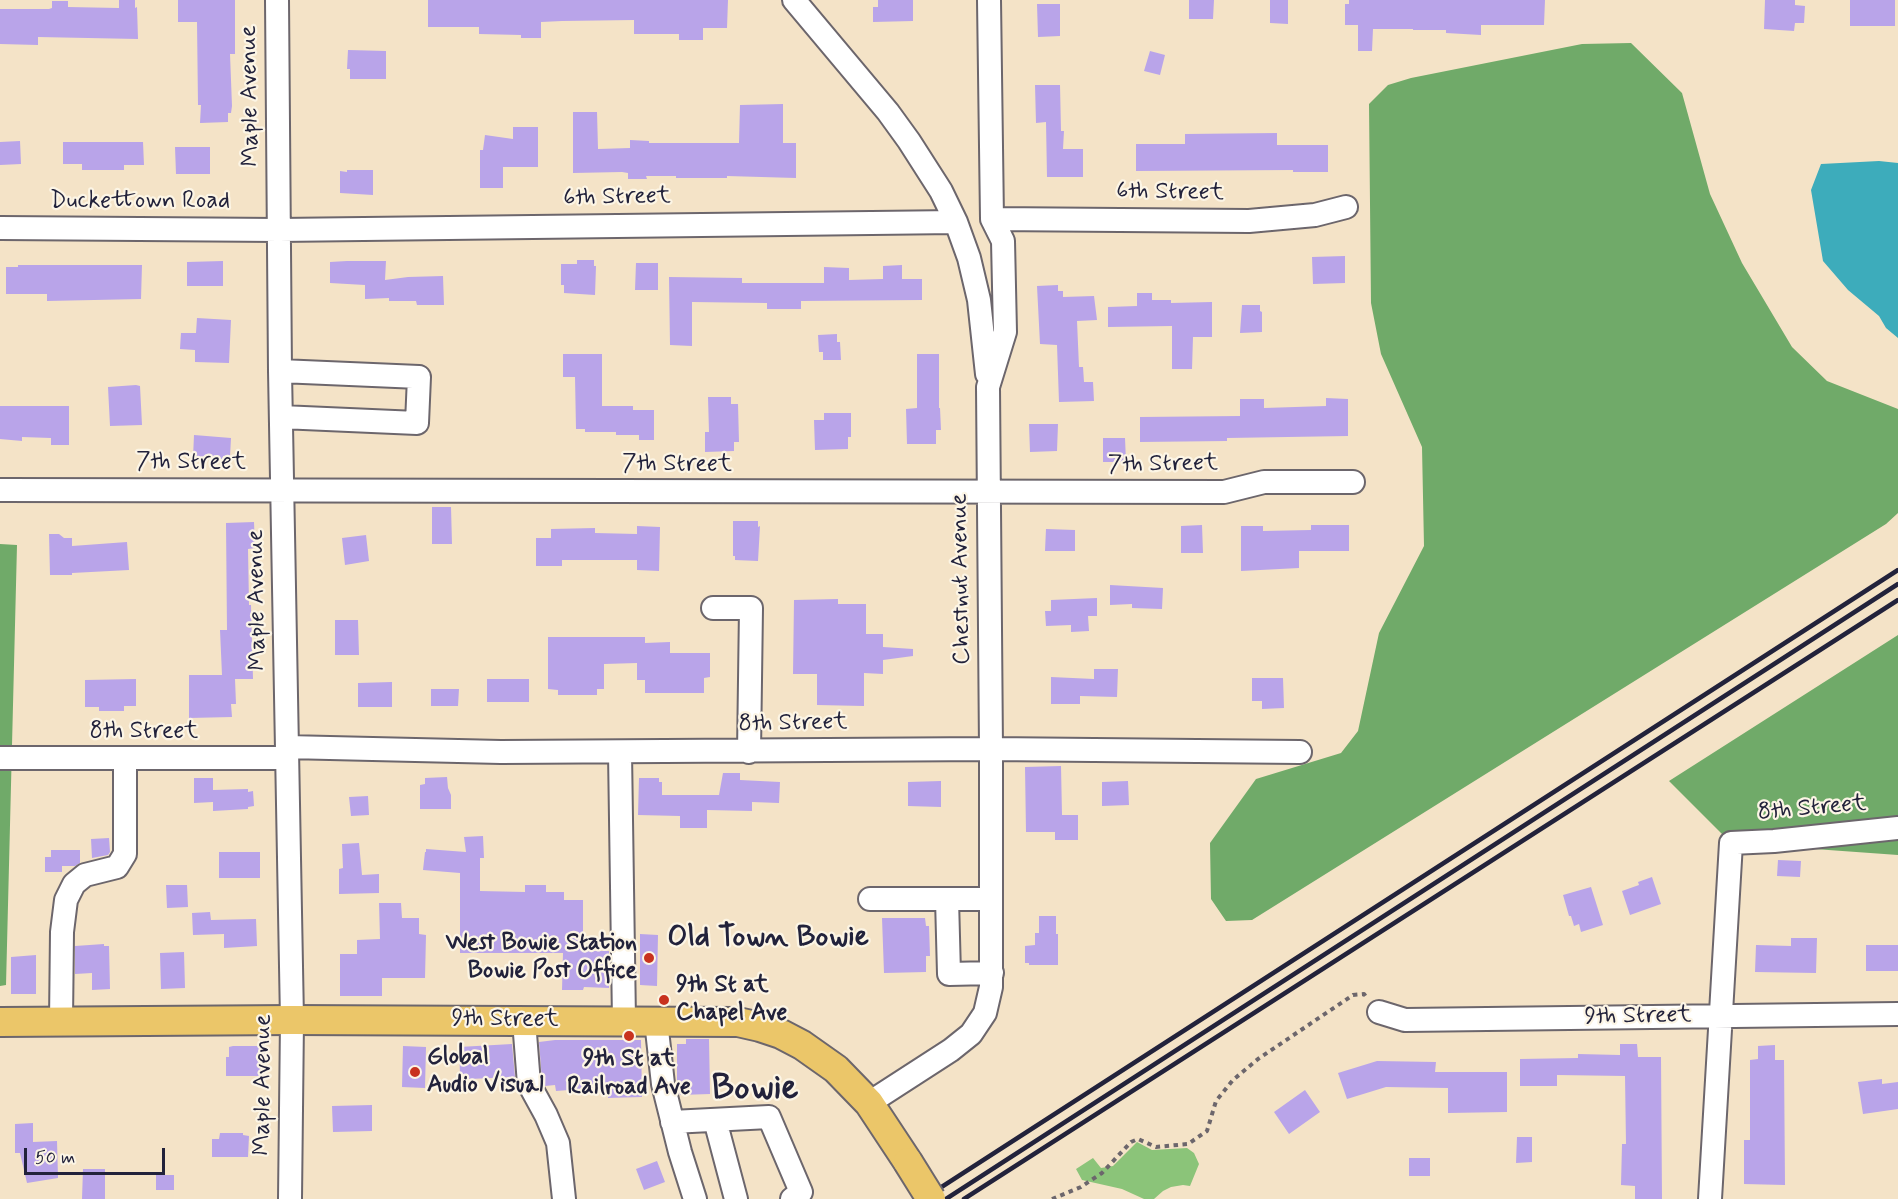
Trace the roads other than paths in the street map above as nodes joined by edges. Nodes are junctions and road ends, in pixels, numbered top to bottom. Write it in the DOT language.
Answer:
graph roads {
  1 [pos="277,0"];
  2 [pos="794,0"];
  3 [pos="990,0"];
  4 [pos="1346,207"];
  5 [pos="992,219"];
  6 [pos="956,222"];
  7 [pos="0,228"];
  8 [pos="279,230"];
  9 [pos="280,371"];
  10 [pos="988,387"];
  11 [pos="281,417"];
  12 [pos="1353,482"];
  13 [pos="0,490"];
  14 [pos="283,490"];
  15 [pos="988,493"];
  16 [pos="713,608"];
  17 [pos="991,749"];
  18 [pos="620,752"];
  19 [pos="749,752"];
  20 [pos="1300,752"];
  21 [pos="287,753"];
  22 [pos="0,758"];
  23 [pos="125,759"];
  24 [pos="1898,828"];
  25 [pos="870,899"];
  26 [pos="947,899"];
  27 [pos="991,899"];
  28 [pos="992,973"];
  29 [pos="1379,1012"];
  30 [pos="1898,1014"];
  31 [pos="1721,1016"];
  32 [pos="292,1020"];
  33 [pos="524,1020"];
  34 [pos="61,1021"];
  35 [pos="624,1021"];
  36 [pos="656,1021"];
  37 [pos="0,1022"];
  38 [pos="869,1103"];
  39 [pos="715,1120"];
  40 [pos="672,1122"];
  41 [pos="290,1199"];
  42 [pos="564,1199"];
  43 [pos="695,1199"];
  44 [pos="736,1199"];
  45 [pos="792,1199"];
  46 [pos="931,1199"];
  47 [pos="1710,1199"];
  1 -- 8 [label="street, Maple Avenue"];
  2 -- 6 [label="street"];
  3 -- 5 [label="street, Chestnut Avenue"];
  4 -- 5 [label="street, 6th Street"];
  5 -- 10 [label="street, Chestnut Avenue"];
  6 -- 8 [label="street, 6th Street"];
  6 -- 10 [label="street"];
  7 -- 8 [label="street, Duckettown Road"];
  8 -- 9 [label="street, Maple Avenue"];
  9 -- 11 [label="street, Maple Avenue"];
  9 -- 11 [label="street"];
  10 -- 15 [label="street, Chestnut Avenue"];
  11 -- 14 [label="street, Maple Avenue"];
  12 -- 15 [label="street, 7th Street"];
  13 -- 14 [label="street, 7th Street"];
  14 -- 15 [label="street, 7th Street"];
  14 -- 21 [label="street, Maple Avenue"];
  15 -- 17 [label="street, Chestnut Avenue"];
  16 -- 19 [label="street"];
  17 -- 19 [label="street, 8th Street"];
  17 -- 20 [label="street, 8th Street"];
  17 -- 27 [label="street, Chestnut Avenue"];
  18 -- 19 [label="street, 8th Street"];
  18 -- 21 [label="street, 8th Street"];
  18 -- 35 [label="street"];
  21 -- 23 [label="street, 8th Street"];
  21 -- 32 [label="street, Maple Avenue"];
  22 -- 23 [label="street, 8th Street"];
  23 -- 34 [label="street"];
  24 -- 31 [label="street, 8th Street"];
  25 -- 26 [label="street"];
  26 -- 27 [label="street"];
  26 -- 28 [label="street"];
  27 -- 28 [label="street, Chestnut Avenue"];
  28 -- 38 [label="street, Chestnut Avenue"];
  29 -- 31 [label="street, 9th Street"];
  30 -- 31 [label="street, 9th Street"];
  31 -- 47 [label="street"];
  32 -- 33 [label="main road, 9th Street"];
  32 -- 34 [label="main road, 9th Street"];
  32 -- 41 [label="street, Maple Avenue"];
  33 -- 35 [label="main road, 9th Street"];
  33 -- 42 [label="street"];
  34 -- 37 [label="main road, 9th Street"];
  35 -- 36 [label="main road, 9th Street"];
  36 -- 38 [label="main road, 9th Street"];
  36 -- 40 [label="street"];
  38 -- 46 [label="main road, 9th Street, bridge"];
  39 -- 40 [label="street"];
  39 -- 44 [label="street"];
  39 -- 45 [label="street"];
  40 -- 43 [label="street"];
}
